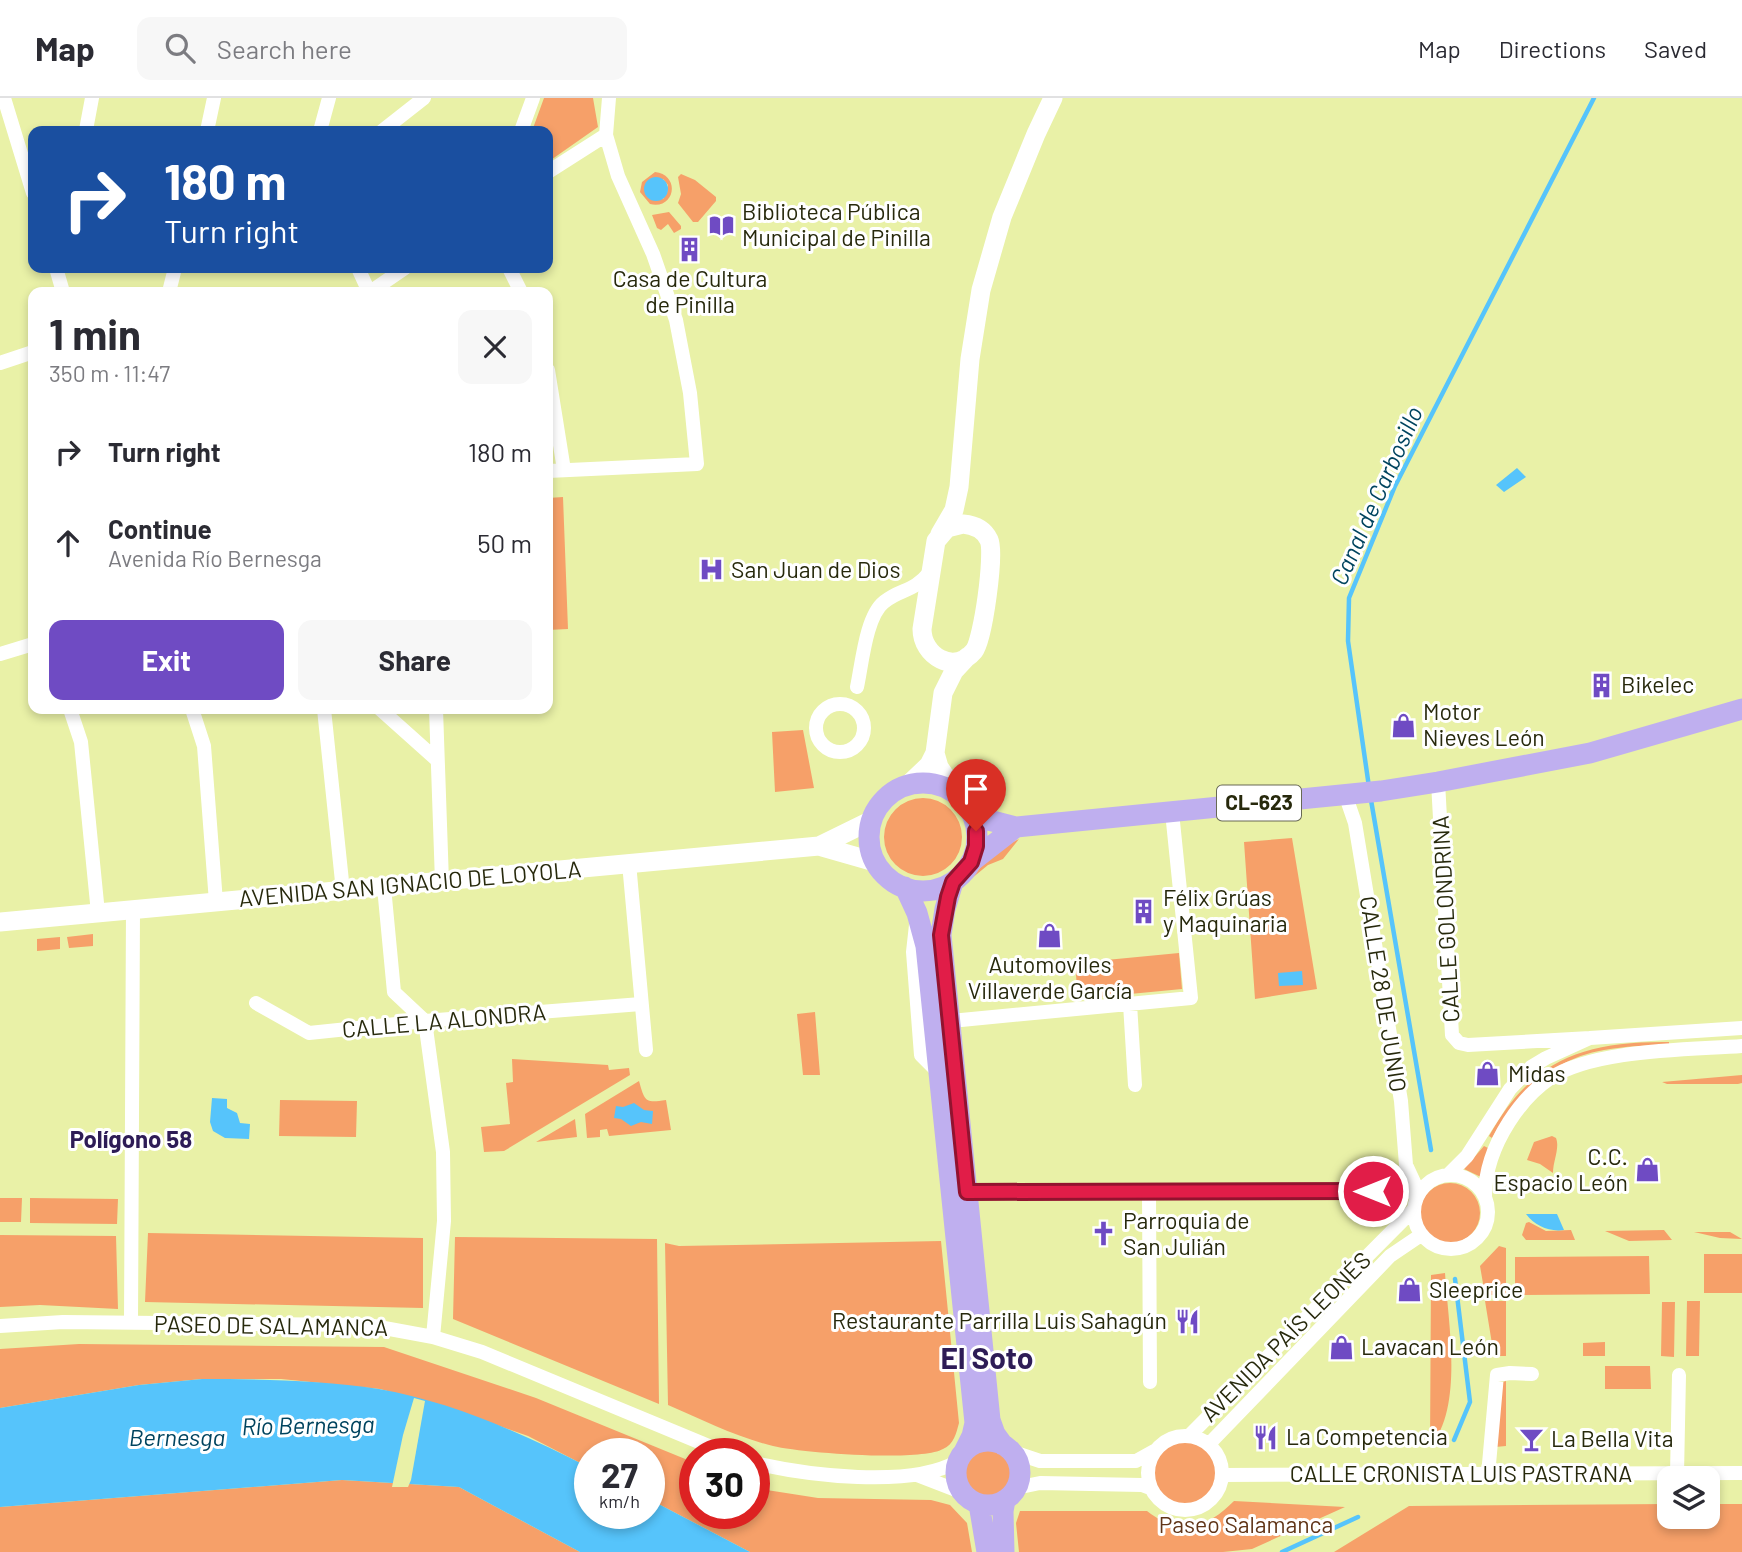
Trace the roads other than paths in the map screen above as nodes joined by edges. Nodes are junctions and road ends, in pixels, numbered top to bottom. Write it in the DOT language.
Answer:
graph roads {
  1 [pos="4,98"];
  2 [pos="92,98"];
  3 [pos="214,98"];
  4 [pos="330,98"];
  5 [pos="424,98"];
  6 [pos="533,98"];
  7 [pos="609,98"];
  8 [pos="1053,98"];
  9 [pos="88,126"];
  10 [pos="208,126"];
  11 [pos="322,126"];
  12 [pos="388,126"];
  13 [pos="523,126"];
  14 [pos="606,135"];
  15 [pos="553,169"];
  16 [pos="28,172"];
  17 [pos="398,273"];
  18 [pos="376,287"];
  19 [pos="28,354"];
  20 [pos="0,363"];
  21 [pos="553,401"];
  22 [pos="564,470"];
  23 [pos="553,471"];
  24 [pos="959,487"];
  25 [pos="979,528"];
  26 [pos="940,534"];
  27 [pos="930,572"];
  28 [pos="890,598"];
  29 [pos="924,618"];
  30 [pos="28,646"];
  31 [pos="929,652"];
  32 [pos="0,654"];
  33 [pos="967,657"];
  34 [pos="943,693"];
  35 [pos="852,707"];
  36 [pos="1742,709"];
  37 [pos="72,714"];
  38 [pos="194,714"];
  39 [pos="325,714"];
  40 [pos="386,714"];
  41 [pos="436,714"];
  42 [pos="935,753"];
  43 [pos="437,760"];
  44 [pos="1438,782"];
  45 [pos="908,785"];
  46 [pos="957,794"];
  47 [pos="1352,794"];
  48 [pos="1172,812"];
  49 [pos="973,816"];
  50 [pos="870,821"];
  51 [pos="1016,827"];
  52 [pos="819,846"];
  53 [pos="875,862"];
  54 [pos="971,862"];
  55 [pos="629,863"];
  56 [pos="442,882"];
  57 [pos="953,882"];
  58 [pos="384,887"];
  59 [pos="905,887"];
  60 [pos="343,891"];
  61 [pos="216,902"];
  62 [pos="133,909"];
  63 [pos="98,913"];
  64 [pos="0,922"];
  65 [pos="256,1003"];
  66 [pos="641,1004"];
  67 [pos="1129,1004"];
  68 [pos="425,1021"];
  69 [pos="951,1021"];
  70 [pos="1742,1028"];
  71 [pos="1590,1038"];
  72 [pos="1511,1044"];
  73 [pos="1742,1046"];
  74 [pos="646,1050"];
  75 [pos="1531,1067"];
  76 [pos="945,1082"];
  77 [pos="1135,1085"];
  78 [pos="1448,1175"];
  79 [pos="1149,1191"];
  80 [pos="967,1192"];
  81 [pos="1419,1193"];
  82 [pos="1485,1196"];
  83 [pos="1413,1210"];
  84 [pos="1421,1235"];
  85 [pos="131,1323"];
  86 [pos="0,1326"];
  87 [pos="433,1337"];
  88 [pos="1532,1374"];
  89 [pos="1679,1374"];
  90 [pos="1150,1382"];
  91 [pos="1189,1436"];
  92 [pos="689,1438"];
  93 [pos="1209,1444"];
  94 [pos="1006,1448"];
  95 [pos="1154,1451"];
  96 [pos="961,1456"];
  97 [pos="770,1466"];
  98 [pos="1677,1466"];
  99 [pos="1657,1474"];
  100 [pos="1720,1474"];
  101 [pos="1742,1474"];
  102 [pos="916,1475"];
  103 [pos="1222,1475"];
  104 [pos="1488,1475"];
  105 [pos="1150,1488"];
  106 [pos="961,1492"];
  107 [pos="1011,1494"];
  108 [pos="979,1504"];
  109 [pos="987,1552"];
  110 [pos="1004,1552"];
  1 -- 16 [label="street"];
  2 -- 9 [label="street"];
  3 -- 10 [label="street"];
  4 -- 11 [label="street"];
  5 -- 12 [label="street"];
  6 -- 13 [label="street"];
  7 -- 14 [label="street"];
  8 -- 24 [label="main road"];
  14 -- 15 [label="street"];
  14 -- 22 [label="street"];
  17 -- 18 [label="street"];
  19 -- 20 [label="street"];
  21 -- 22 [label="street"];
  22 -- 23 [label="street"];
  24 -- 25 [label="main road"];
  24 -- 26 [label="main road"];
  25 -- 26 [label="main road"];
  25 -- 33 [label="main road"];
  26 -- 27 [label="main road"];
  27 -- 28 [label="street"];
  27 -- 29 [label="main road"];
  28 -- 29 [label="street"];
  28 -- 35 [label="street"];
  29 -- 31 [label="main road"];
  30 -- 32 [label="street"];
  31 -- 33 [label="main road"];
  31 -- 34 [label="main road"];
  33 -- 34 [label="main road"];
  34 -- 42 [label="main road"];
  36 -- 44 [label="main road, CL-623"];
  37 -- 63 [label="street"];
  38 -- 61 [label="street"];
  39 -- 60 [label="street"];
  40 -- 43 [label="street"];
  41 -- 43 [label="street"];
  42 -- 45 [label="main road"];
  42 -- 46 [label="main road"];
  43 -- 56 [label="street"];
  44 -- 47 [label="main road, CL-623"];
  44 -- 72 [label="street, CALLE GOLONDRINA"];
  45 -- 46 [label="main road"];
  45 -- 50 [label="main road"];
  46 -- 49 [label="main road"];
  47 -- 48 [label="main road, CL-623"];
  47 -- 81 [label="street, CALLE 28 DE JUNIO"];
  48 -- 51 [label="main road, CL-623"];
  48 -- 67 [label="street"];
  49 -- 51 [label="main road, CL-623"];
  49 -- 54 [label="main road"];
  50 -- 52 [label="main road"];
  50 -- 53 [label="main road"];
  51 -- 54 [label="main road"];
  52 -- 53 [label="main road"];
  52 -- 55 [label="main road, AVENIDA SAN IGNACIO DE LOYOLA"];
  53 -- 59 [label="main road"];
  54 -- 57 [label="main road"];
  55 -- 56 [label="main road, AVENIDA SAN IGNACIO DE LOYOLA"];
  55 -- 66 [label="street"];
  56 -- 58 [label="main road, AVENIDA SAN IGNACIO DE LOYOLA"];
  57 -- 59 [label="main road"];
  57 -- 69 [label="main road"];
  58 -- 60 [label="main road, AVENIDA SAN IGNACIO DE LOYOLA"];
  58 -- 68 [label="street"];
  59 -- 76 [label="main road"];
  60 -- 61 [label="main road, AVENIDA SAN IGNACIO DE LOYOLA"];
  61 -- 62 [label="main road, AVENIDA SAN IGNACIO DE LOYOLA"];
  62 -- 63 [label="main road, AVENIDA SAN IGNACIO DE LOYOLA"];
  62 -- 85 [label="street"];
  63 -- 64 [label="main road, AVENIDA SAN IGNACIO DE LOYOLA"];
  65 -- 68 [label="street, CALLE LA ALONDRA"];
  66 -- 68 [label="street, CALLE LA ALONDRA"];
  66 -- 74 [label="street"];
  67 -- 69 [label="street"];
  67 -- 77 [label="street"];
  68 -- 87 [label="street"];
  69 -- 76 [label="main road"];
  70 -- 71 [label="street"];
  71 -- 72 [label="street, CALLE GOLONDRINA"];
  71 -- 75 [label="street"];
  72 -- 75 [label="street"];
  73 -- 82 [label="street"];
  75 -- 78 [label="street"];
  76 -- 80 [label="main road"];
  76 -- 96 [label="main road"];
  78 -- 81 [label="street"];
  78 -- 82 [label="street"];
  79 -- 80 [label="street"];
  79 -- 81 [label="street"];
  79 -- 90 [label="street"];
  80 -- 94 [label="main road"];
  81 -- 83 [label="street"];
  82 -- 84 [label="street"];
  83 -- 84 [label="street"];
  83 -- 91 [label="street, AVENIDA PAÍS LEONÉS"];
  84 -- 93 [label="street, AVENIDA PAÍS LEONÉS"];
  85 -- 86 [label="street, PASEO DE SALAMANCA"];
  85 -- 87 [label="street, PASEO DE SALAMANCA"];
  87 -- 92 [label="street, PASEO DE SALAMANCA"];
  88 -- 104 [label="street"];
  89 -- 98 [label="street"];
  91 -- 93 [label="street"];
  91 -- 95 [label="street"];
  93 -- 103 [label="street"];
  94 -- 95 [label="street"];
  94 -- 96 [label="main road"];
  94 -- 107 [label="main road"];
  95 -- 105 [label="street"];
  96 -- 102 [label="street"];
  96 -- 106 [label="main road"];
  97 -- 102 [label="street"];
  99 -- 104 [label="street, CALLE CRONISTA LUIS PASTRANA"];
  100 -- 101 [label="street, CALLE CRONISTA LUIS PASTRANA"];
  102 -- 106 [label="street"];
  103 -- 104 [label="street, CALLE CRONISTA LUIS PASTRANA"];
  103 -- 105 [label="street"];
  105 -- 107 [label="street"];
  106 -- 108 [label="main road"];
  107 -- 108 [label="main road"];
  107 -- 110 [label="main road"];
  108 -- 109 [label="main road"];
}
